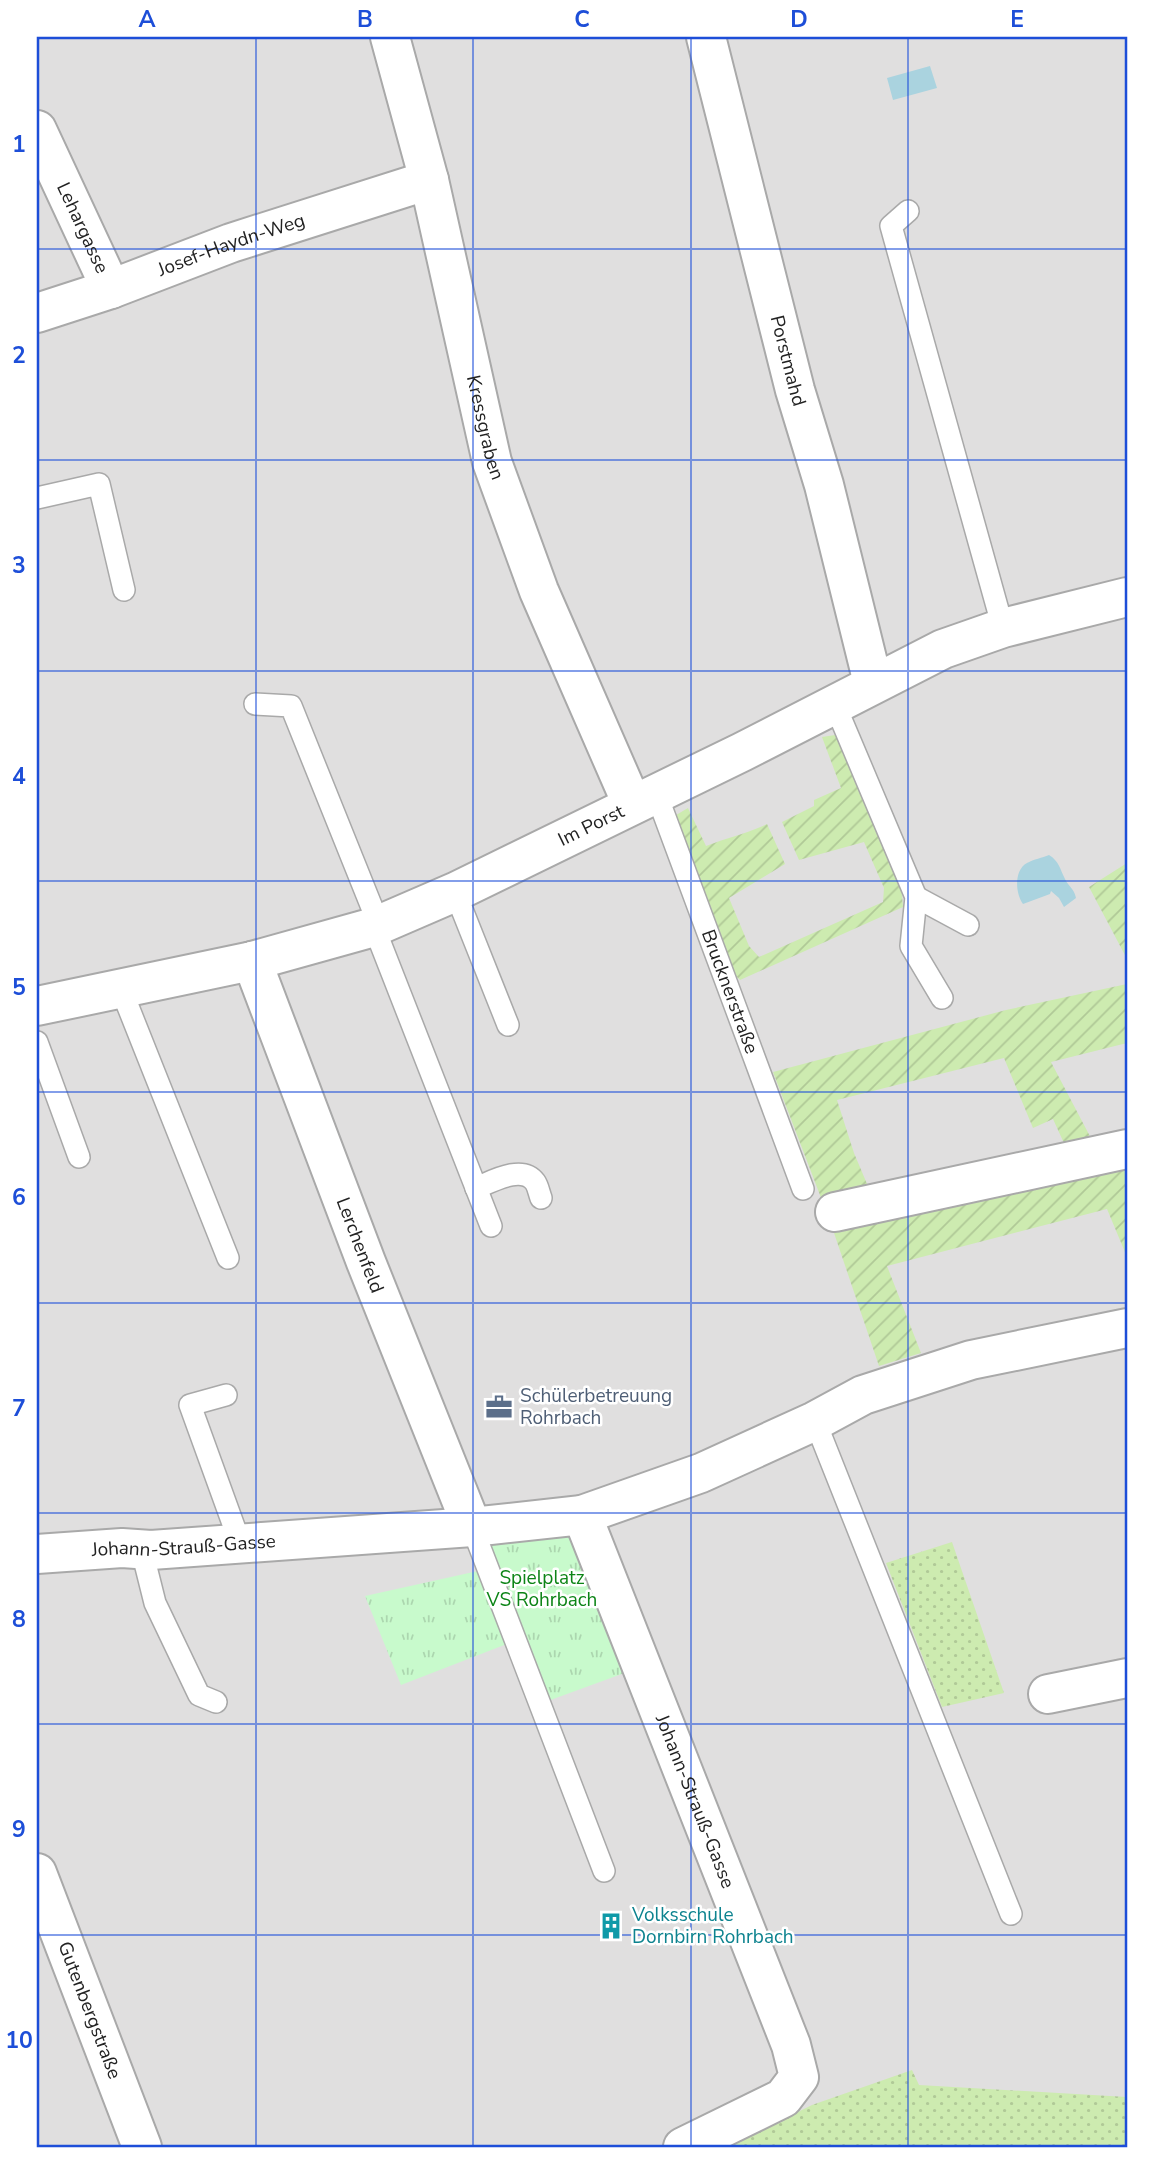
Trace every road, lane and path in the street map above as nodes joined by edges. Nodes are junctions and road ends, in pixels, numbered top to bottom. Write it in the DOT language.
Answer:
graph roads {
  1 [pos="390,37"];
  2 [pos="706,37"];
  3 [pos="37,130"];
  4 [pos="429,180"];
  5 [pos="908,211"];
  6 [pos="111,289"];
  7 [pos="37,313"];
  8 [pos="37,498"];
  9 [pos="124,590"];
  10 [pos="1127,597"];
  11 [pos="1003,628"];
  12 [pos="873,683"];
  13 [pos="255,704"];
  14 [pos="835,705"];
  15 [pos="644,799"];
  16 [pos="456,892"];
  17 [pos="916,897"];
  18 [pos="968,925"];
  19 [pos="376,926"];
  20 [pos="252,961"];
  21 [pos="121,989"];
  22 [pos="942,998"];
  23 [pos="37,1006"];
  24 [pos="508,1026"];
  25 [pos="37,1042"];
  26 [pos="1127,1149"];
  27 [pos="79,1157"];
  28 [pos="476,1188"];
  29 [pos="803,1189"];
  30 [pos="541,1198"];
  31 [pos="835,1212"];
  32 [pos="491,1226"];
  33 [pos="228,1258"];
  34 [pos="1127,1328"];
  35 [pos="226,1395"];
  36 [pos="815,1420"];
  37 [pos="582,1515"];
  38 [pos="472,1528"];
  39 [pos="240,1543"];
  40 [pos="142,1551"];
  41 [pos="37,1554"];
  42 [pos="1127,1678"];
  43 [pos="1048,1694"];
  44 [pos="216,1702"];
  45 [pos="604,1871"];
  46 [pos="37,1873"];
  47 [pos="1011,1913"];
  48 [pos="142,2147"];
  49 [pos="683,2147"];
  1 -- 4 [label="street, Kressgraben"];
  2 -- 12 [label="street, Porstmahd"];
  3 -- 6 [label="street, Lehargasse"];
  4 -- 6 [label="street, Josef-Haydn-Weg"];
  4 -- 15 [label="street, Kressgraben"];
  5 -- 11 [label="lane"];
  6 -- 7 [label="street, Josef-Haydn-Weg"];
  8 -- 9 [label="lane"];
  10 -- 11 [label="street, Im Porst"];
  11 -- 12 [label="street, Im Porst"];
  12 -- 14 [label="street, Im Porst"];
  13 -- 19 [label="lane"];
  14 -- 15 [label="street, Im Porst"];
  14 -- 17 [label="lane"];
  15 -- 16 [label="street, Im Porst"];
  15 -- 29 [label="lane, Brucknerstraße"];
  16 -- 19 [label="street, Im Porst"];
  16 -- 24 [label="lane"];
  17 -- 18 [label="lane"];
  17 -- 22 [label="lane"];
  19 -- 20 [label="street, Im Porst"];
  19 -- 28 [label="lane"];
  20 -- 21 [label="street, Im Porst"];
  20 -- 38 [label="street, Lerchenfeld"];
  21 -- 23 [label="street, Im Porst"];
  21 -- 33 [label="lane"];
  25 -- 27 [label="lane"];
  26 -- 31 [label="street"];
  28 -- 30 [label="lane"];
  28 -- 32 [label="lane"];
  34 -- 36 [label="street, Johann-Strauß-Gasse"];
  35 -- 39 [label="lane"];
  36 -- 37 [label="street, Johann-Strauß-Gasse"];
  36 -- 47 [label="lane"];
  37 -- 38 [label="street, Johann-Strauß-Gasse"];
  37 -- 49 [label="street, Johann-Strauß-Gasse"];
  38 -- 39 [label="street, Johann-Strauß-Gasse"];
  38 -- 45 [label="lane"];
  39 -- 40 [label="street, Johann-Strauß-Gasse"];
  40 -- 41 [label="street, Johann-Strauß-Gasse"];
  40 -- 44 [label="lane"];
  42 -- 43 [label="street"];
  46 -- 48 [label="street, Gutenbergstraße"];
}
